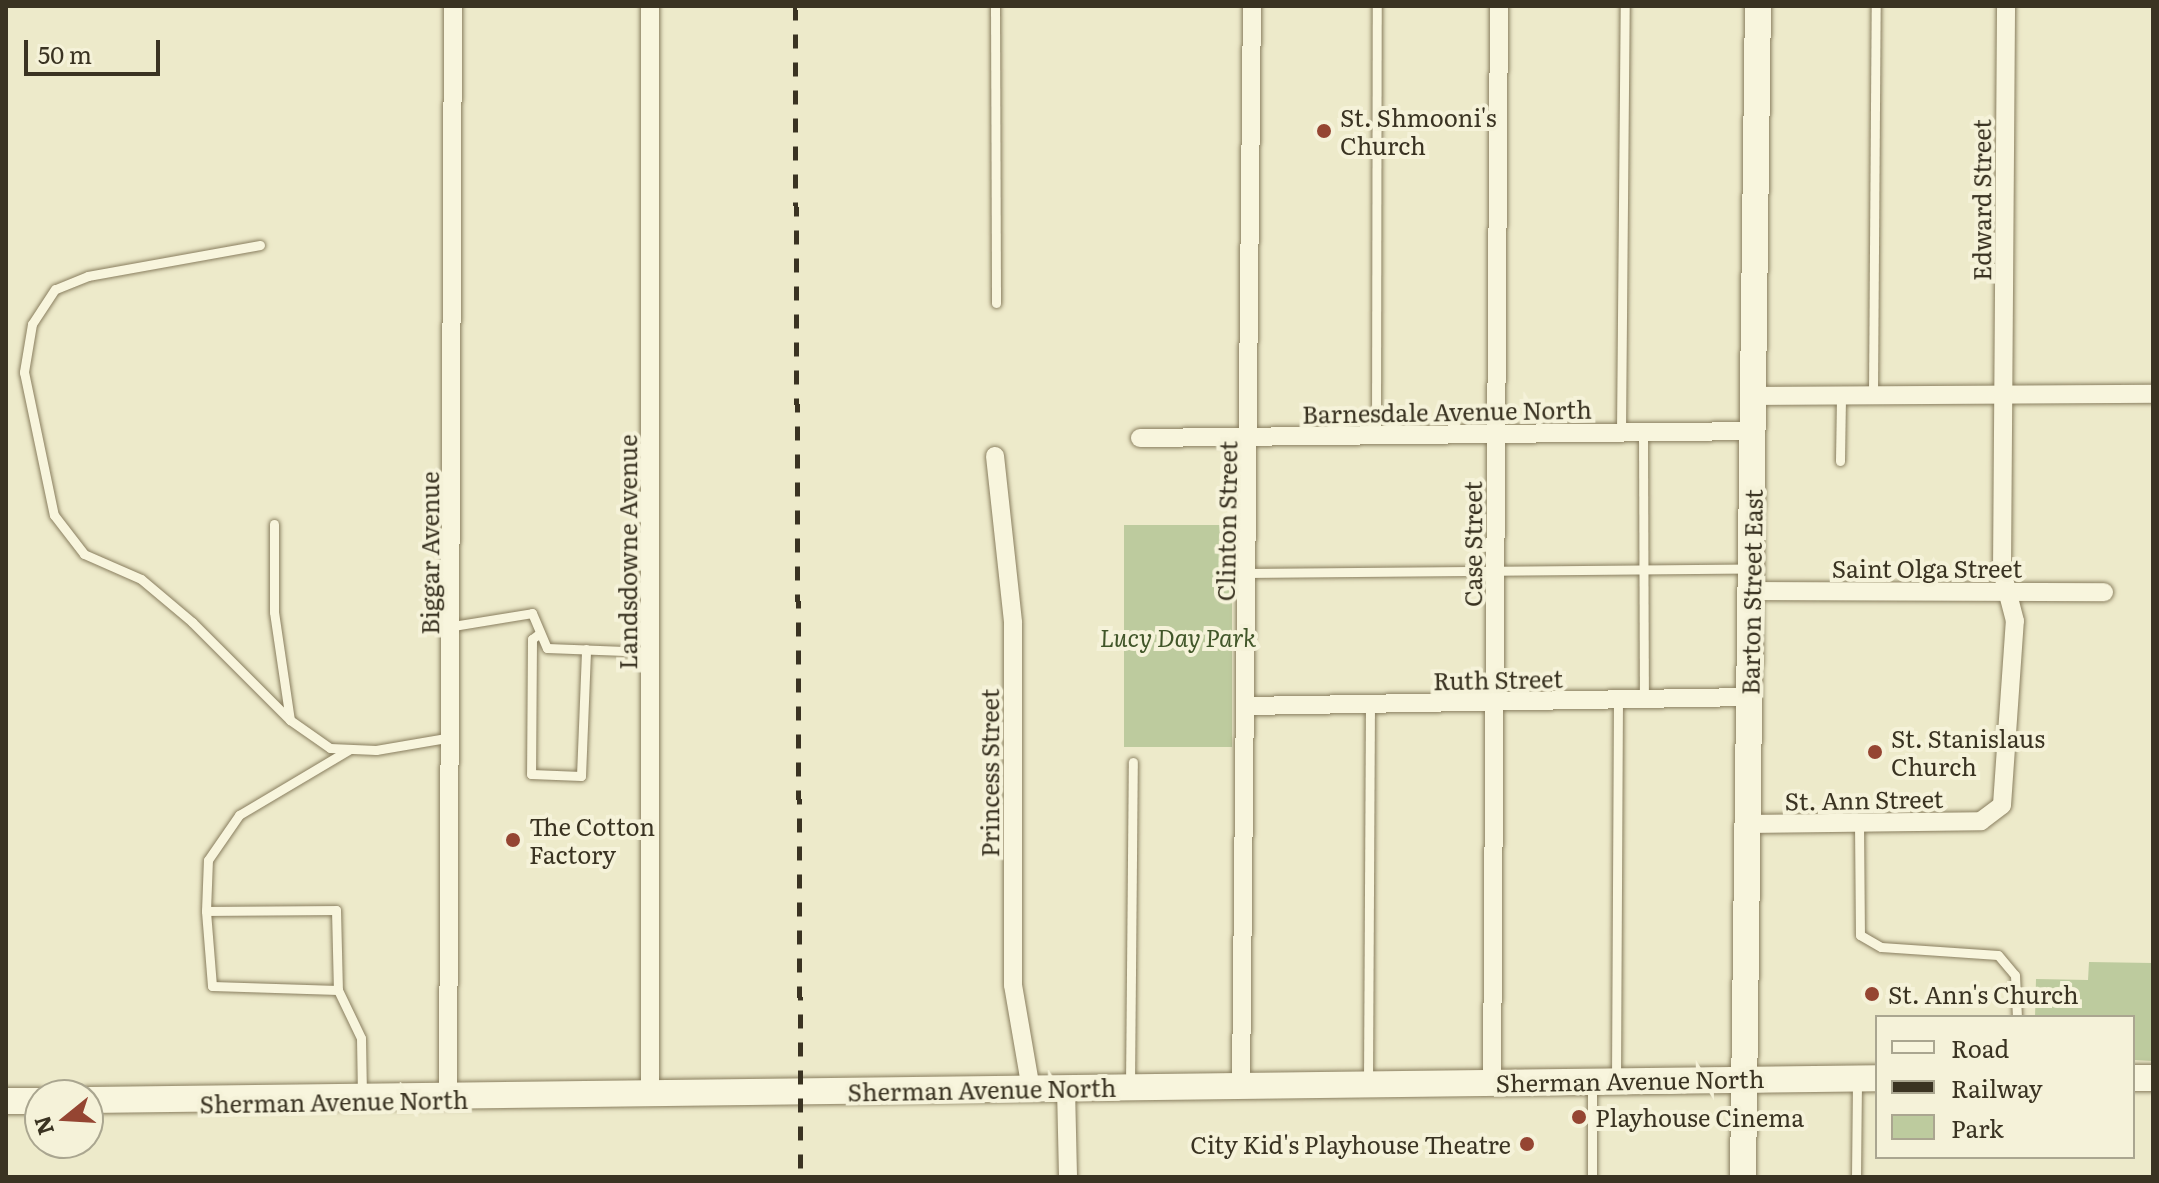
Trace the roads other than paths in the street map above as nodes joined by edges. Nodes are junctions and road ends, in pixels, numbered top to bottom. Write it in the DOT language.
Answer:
graph roads {
  1 [pos="453,6"];
  2 [pos="650,6"];
  3 [pos="995,6"];
  4 [pos="1252,6"];
  5 [pos="1377,6"];
  6 [pos="1499,6"];
  7 [pos="1625,6"];
  8 [pos="1758,6"];
  9 [pos="1876,6"];
  10 [pos="2006,6"];
  11 [pos="260,245"];
  12 [pos="996,303"];
  13 [pos="1873,393"];
  14 [pos="1841,394"];
  15 [pos="2004,394"];
  16 [pos="2153,394"];
  17 [pos="1754,396"];
  18 [pos="1754,431"];
  19 [pos="1643,432"];
  20 [pos="1621,433"];
  21 [pos="1497,434"];
  22 [pos="1251,437"];
  23 [pos="1376,437"];
  24 [pos="1140,438"];
  25 [pos="995,456"];
  26 [pos="1840,461"];
  27 [pos="274,524"];
  28 [pos="1644,569"];
  29 [pos="1496,571"];
  30 [pos="1249,573"];
  31 [pos="1750,580"];
  32 [pos="2006,592"];
  33 [pos="2104,592"];
  34 [pos="453,626"];
  35 [pos="540,633"];
  36 [pos="586,649"];
  37 [pos="651,652"];
  38 [pos="1749,697"];
  39 [pos="1644,701"];
  40 [pos="1618,702"];
  41 [pos="1495,703"];
  42 [pos="1370,705"];
  43 [pos="1247,706"];
  44 [pos="290,720"];
  45 [pos="452,737"];
  46 [pos="350,749"];
  47 [pos="1133,762"];
  48 [pos="1981,821"];
  49 [pos="1859,823"];
  50 [pos="1747,824"];
  51 [pos="206,911"];
  52 [pos="338,990"];
  53 [pos="2017,1015"];
  54 [pos="1867,1078"];
  55 [pos="1745,1079"];
  56 [pos="1604,1080"];
  57 [pos="1368,1082"];
  58 [pos="1492,1082"];
  59 [pos="1241,1085"];
  60 [pos="1130,1087"];
  61 [pos="1066,1088"];
  62 [pos="1031,1089"];
  63 [pos="650,1097"];
  64 [pos="104,1100"];
  65 [pos="448,1100"];
  66 [pos="363,1101"];
  67 [pos="1068,1177"];
  68 [pos="1592,1177"];
  69 [pos="1743,1177"];
  70 [pos="1856,1177"];
  1 -- 34 [label="street, Biggar Avenue"];
  2 -- 37 [label="street, Landsdowne Avenue"];
  3 -- 12 [label="lane"];
  4 -- 22 [label="street, Clinton Street"];
  5 -- 23 [label="lane"];
  6 -- 21 [label="street, Case Street"];
  7 -- 20 [label="lane"];
  8 -- 17 [label="main road, Barton Street East"];
  9 -- 13 [label="lane"];
  10 -- 15 [label="street, Edward Street"];
  11 -- 44 [label="lane"];
  13 -- 14 [label="street"];
  13 -- 15 [label="street"];
  14 -- 17 [label="street"];
  14 -- 26 [label="lane"];
  15 -- 16 [label="street"];
  15 -- 32 [label="street, Edward Street"];
  17 -- 18 [label="main road, Barton Street East"];
  18 -- 19 [label="street, Barnesdale Avenue North"];
  18 -- 31 [label="main road, Barton Street East"];
  19 -- 20 [label="street, Barnesdale Avenue North"];
  19 -- 28 [label="lane"];
  20 -- 21 [label="street, Barnesdale Avenue North"];
  21 -- 23 [label="street, Barnesdale Avenue North"];
  21 -- 29 [label="street, Case Street"];
  22 -- 23 [label="street, Barnesdale Avenue North"];
  22 -- 24 [label="street, Barnesdale Avenue North"];
  22 -- 30 [label="street, Clinton Street"];
  25 -- 62 [label="street, Princess Street"];
  27 -- 44 [label="lane"];
  28 -- 29 [label="lane"];
  28 -- 31 [label="lane"];
  28 -- 39 [label="lane"];
  29 -- 30 [label="lane"];
  29 -- 41 [label="street, Case Street"];
  30 -- 43 [label="street, Clinton Street"];
  31 -- 32 [label="street, Saint Olga Street"];
  31 -- 38 [label="main road, Barton Street East"];
  32 -- 33 [label="street, Saint Olga Street"];
  32 -- 48 [label="street, Edward Street"];
  34 -- 35 [label="lane"];
  34 -- 45 [label="street, Biggar Avenue"];
  35 -- 36 [label="lane"];
  35 -- 36 [label="lane"];
  36 -- 37 [label="lane"];
  37 -- 63 [label="street, Landsdowne Avenue"];
  38 -- 39 [label="street, Ruth Street"];
  38 -- 50 [label="main road, Barton Street East"];
  39 -- 40 [label="street, Ruth Street"];
  40 -- 41 [label="street, Ruth Street"];
  40 -- 56 [label="lane"];
  41 -- 42 [label="street, Ruth Street"];
  41 -- 58 [label="street, Case Street"];
  42 -- 43 [label="street, Ruth Street"];
  42 -- 57 [label="lane"];
  43 -- 59 [label="street, Clinton Street"];
  44 -- 46 [label="lane"];
  45 -- 46 [label="lane"];
  45 -- 65 [label="street, Biggar Avenue"];
  46 -- 51 [label="lane"];
  47 -- 60 [label="lane"];
  48 -- 49 [label="street, St. Ann Street"];
  49 -- 50 [label="street, St. Ann Street"];
  49 -- 53 [label="lane"];
  50 -- 55 [label="main road, Barton Street East"];
  51 -- 52 [label="lane"];
  51 -- 52 [label="lane"];
  52 -- 66 [label="lane"];
  54 -- 55 [label="main road, Sherman Avenue North"];
  54 -- 70 [label="lane"];
  55 -- 56 [label="main road, Sherman Avenue North"];
  55 -- 69 [label="main road, Barton Street East"];
  56 -- 58 [label="main road, Sherman Avenue North"];
  56 -- 68 [label="lane"];
  57 -- 58 [label="main road, Sherman Avenue North"];
  57 -- 59 [label="main road, Sherman Avenue North"];
  59 -- 60 [label="main road, Sherman Avenue North"];
  60 -- 61 [label="main road, Sherman Avenue North"];
  61 -- 62 [label="main road, Sherman Avenue North"];
  61 -- 67 [label="street"];
  62 -- 63 [label="main road, Sherman Avenue North"];
  63 -- 65 [label="main road, Sherman Avenue North"];
  64 -- 66 [label="main road, Sherman Avenue North"];
  65 -- 66 [label="main road, Sherman Avenue North"];
}
